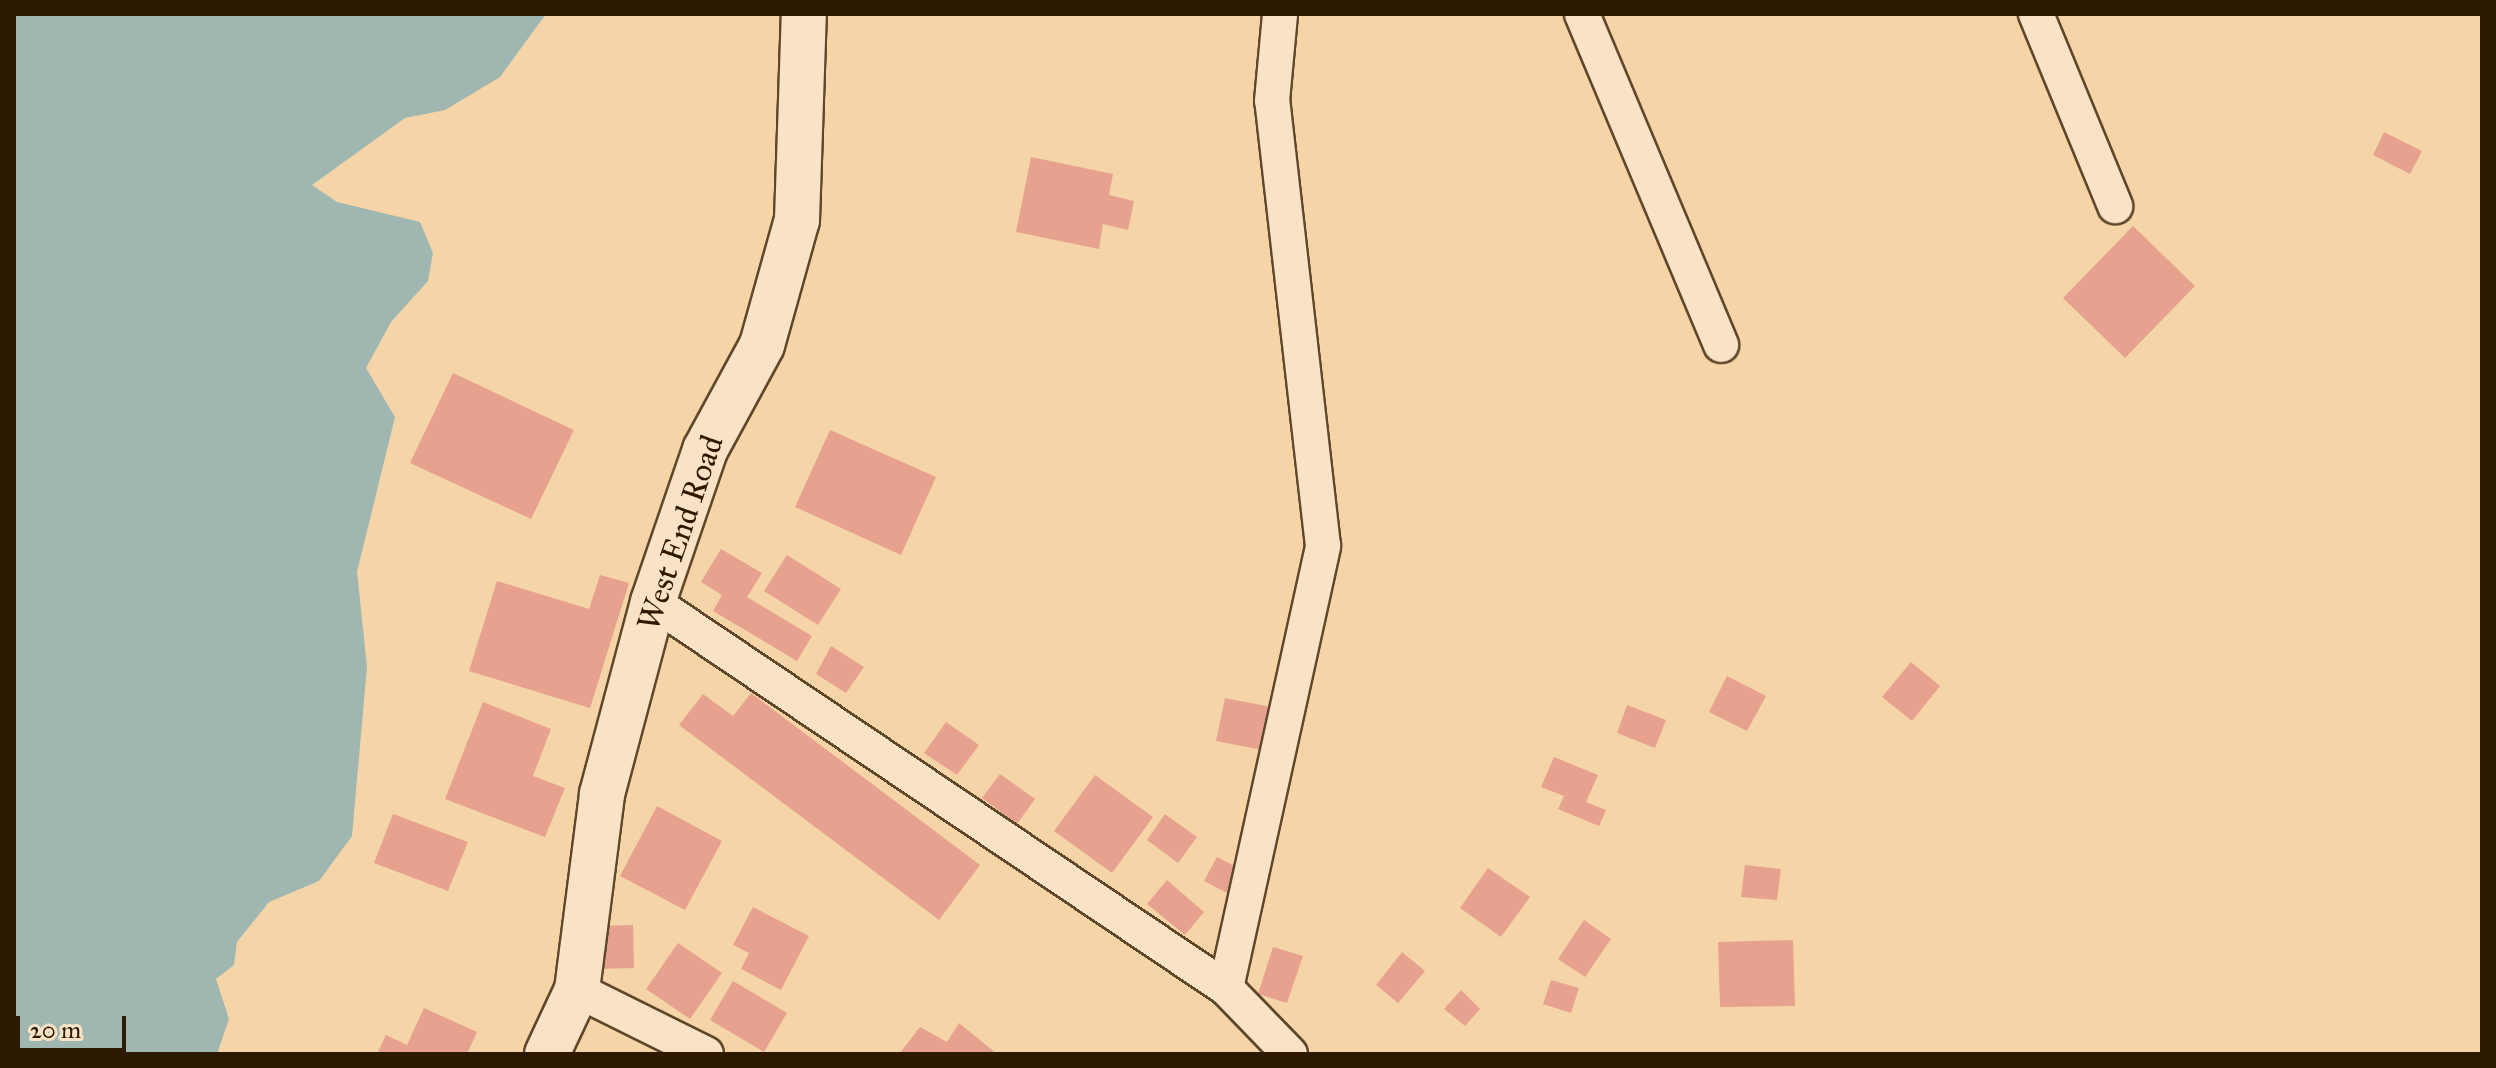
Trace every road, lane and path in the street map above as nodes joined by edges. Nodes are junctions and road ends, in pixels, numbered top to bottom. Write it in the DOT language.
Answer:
graph roads {
  1 [pos="804,14"];
  2 [pos="1280,14"];
  3 [pos="1582,14"];
  4 [pos="2036,14"];
  5 [pos="2115,206"];
  6 [pos="1721,345"];
  7 [pos="653,602"];
  8 [pos="1226,988"];
  9 [pos="577,990"];
  10 [pos="547,1054"];
  11 [pos="706,1054"];
  12 [pos="1290,1054"];
  1 -- 7 [label="main road, West End Road"];
  2 -- 8 [label="street"];
  3 -- 6 [label="street"];
  4 -- 5 [label="street"];
  7 -- 8 [label="street"];
  7 -- 9 [label="main road, West End Road"];
  8 -- 12 [label="street"];
  9 -- 10 [label="main road, West End Road"];
  9 -- 11 [label="street"];
}
